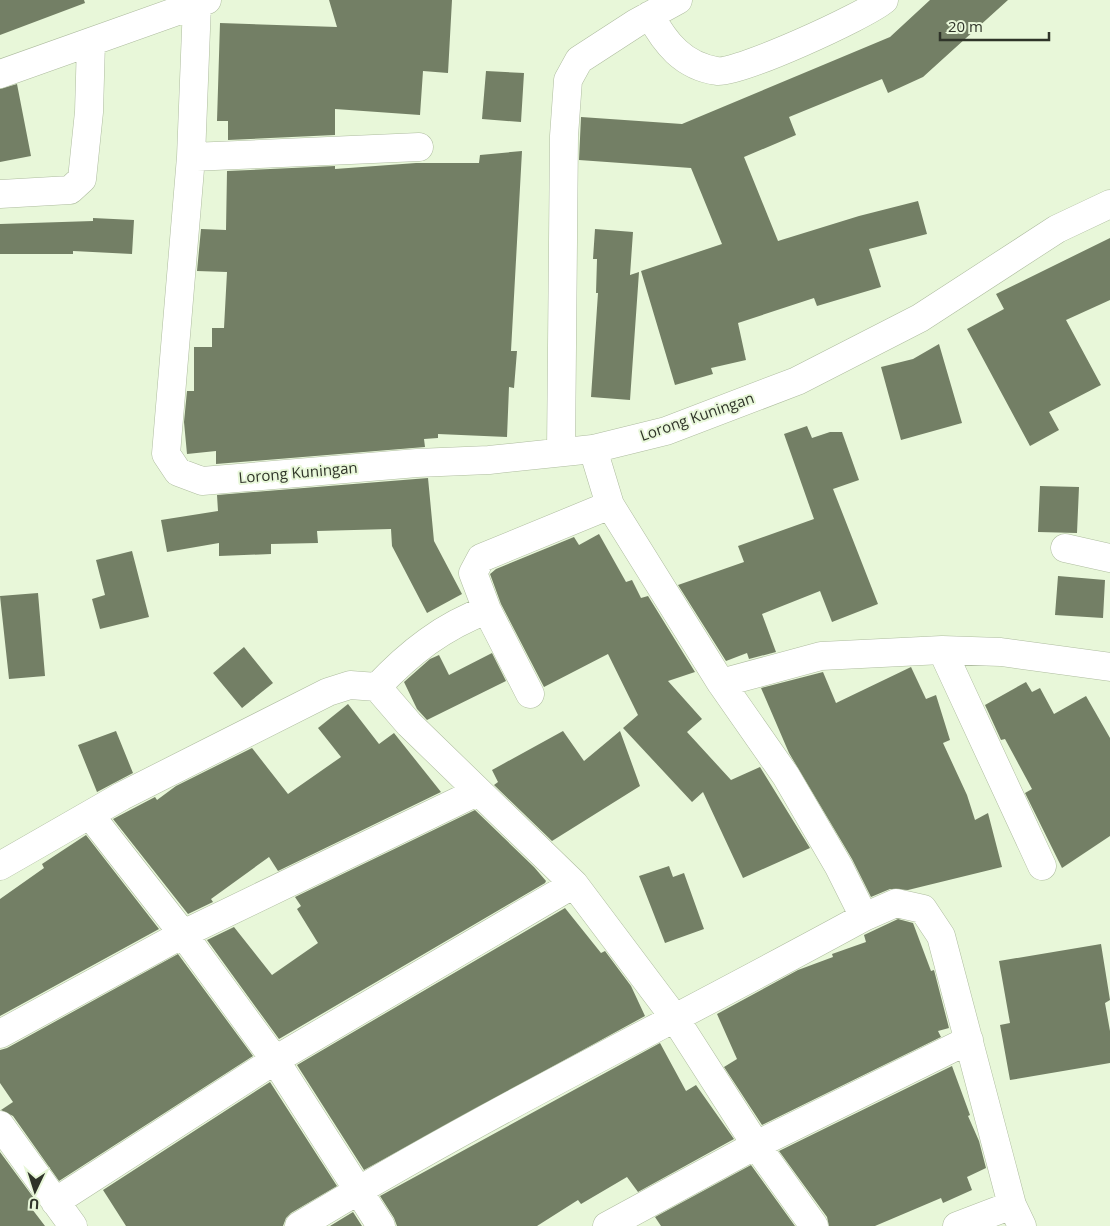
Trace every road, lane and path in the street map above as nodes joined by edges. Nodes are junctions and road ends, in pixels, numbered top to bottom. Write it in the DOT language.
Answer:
graph roads {
  1 [pos="678,0"];
  2 [pos="884,0"];
  3 [pos="202,2"];
  4 [pos="650,15"];
  5 [pos="91,42"];
  6 [pos="0,74"];
  7 [pos="419,147"];
  8 [pos="191,156"];
  9 [pos="0,194"];
  10 [pos="1110,204"];
  11 [pos="593,449"];
  12 [pos="561,452"];
  13 [pos="610,505"];
  14 [pos="1065,548"];
  15 [pos="1110,558"];
  16 [pos="487,610"];
  17 [pos="942,650"];
  18 [pos="1110,667"];
  19 [pos="721,683"];
  20 [pos="377,687"];
  21 [pos="530,694"];
  22 [pos="478,792"];
  23 [pos="90,814"];
  24 [pos="0,866"];
  25 [pos="1042,866"];
  26 [pos="574,884"];
  27 [pos="864,917"];
  28 [pos="183,934"];
  29 [pos="674,1017"];
  30 [pos="0,1034"];
  31 [pos="970,1040"];
  32 [pos="275,1060"];
  33 [pos="0,1125"];
  34 [pos="756,1145"];
  35 [pos="358,1190"];
  36 [pos="55,1202"];
  37 [pos="1017,1216"];
  38 [pos="73,1226"];
  39 [pos="300,1226"];
  40 [pos="381,1226"];
  41 [pos="607,1226"];
  42 [pos="814,1226"];
  43 [pos="957,1226"];
  1 -- 4 [label="street"];
  2 -- 4 [label="street"];
  3 -- 5 [label="street"];
  3 -- 8 [label="street"];
  4 -- 12 [label="street"];
  5 -- 6 [label="street"];
  5 -- 9 [label="street"];
  7 -- 8 [label="street"];
  8 -- 12 [label="street, Lorong Kuningan"];
  10 -- 11 [label="street, Lorong Kuningan"];
  11 -- 12 [label="street, Lorong Kuningan"];
  11 -- 13 [label="street"];
  13 -- 16 [label="street"];
  13 -- 19 [label="street"];
  14 -- 15 [label="street"];
  16 -- 20 [label="street"];
  16 -- 21 [label="street"];
  17 -- 18 [label="street"];
  17 -- 19 [label="street"];
  17 -- 25 [label="street"];
  19 -- 27 [label="street"];
  20 -- 22 [label="street"];
  20 -- 23 [label="street"];
  22 -- 26 [label="street"];
  22 -- 28 [label="street"];
  23 -- 24 [label="street"];
  23 -- 28 [label="street"];
  26 -- 29 [label="street"];
  26 -- 32 [label="street"];
  27 -- 29 [label="street"];
  27 -- 31 [label="street"];
  28 -- 30 [label="street"];
  28 -- 32 [label="street"];
  29 -- 34 [label="street"];
  29 -- 35 [label="street"];
  31 -- 34 [label="street"];
  31 -- 37 [label="street"];
  32 -- 35 [label="street"];
  32 -- 36 [label="street"];
  33 -- 36 [label="street"];
  34 -- 41 [label="street"];
  34 -- 42 [label="street"];
  35 -- 39 [label="street"];
  35 -- 40 [label="street"];
  36 -- 38 [label="street"];
  37 -- 43 [label="street"];
}
